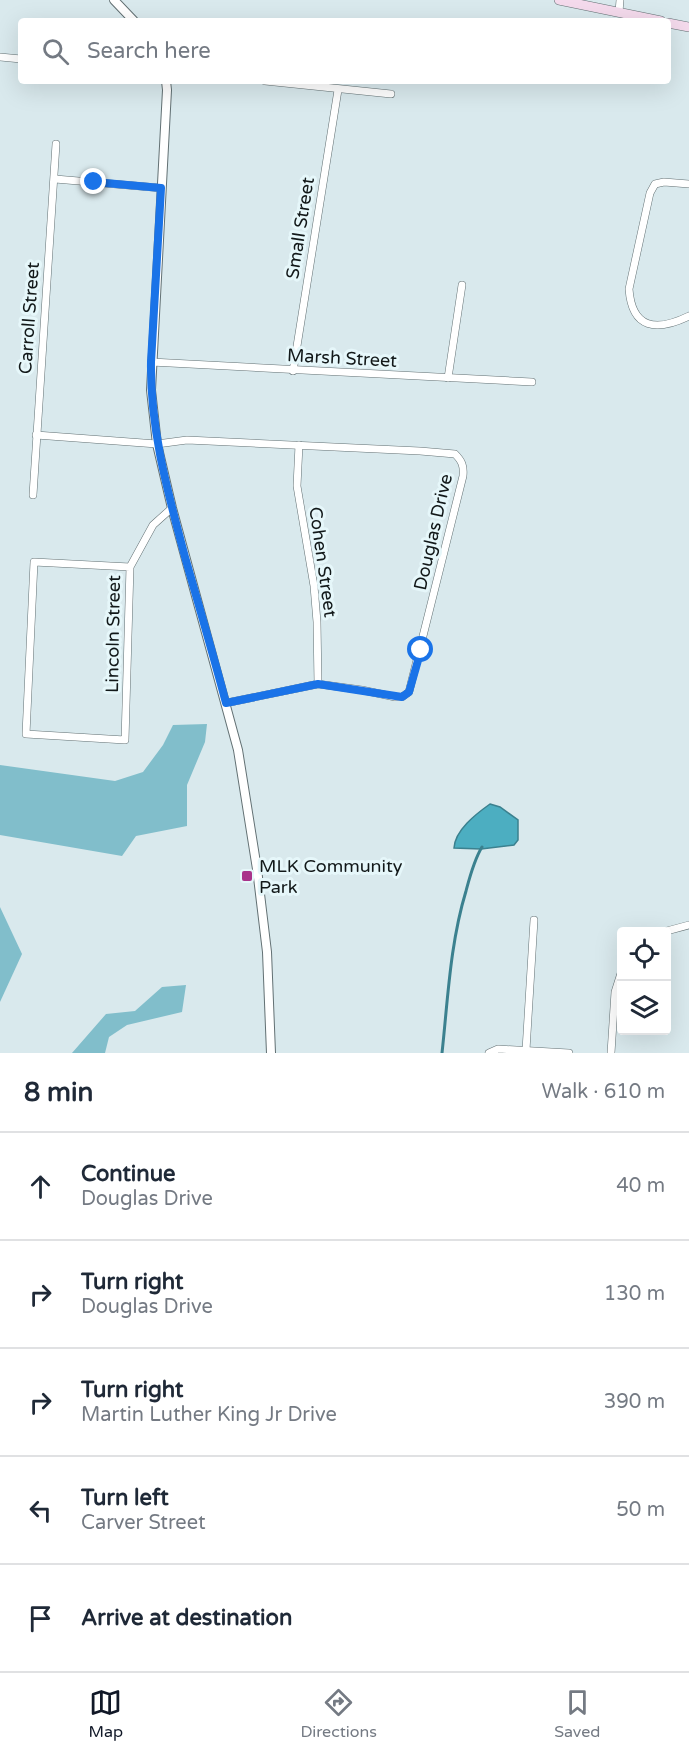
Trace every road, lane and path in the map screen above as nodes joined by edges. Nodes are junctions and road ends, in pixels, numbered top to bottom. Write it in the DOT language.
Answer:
graph roads {
  1 [pos="114,0"];
  2 [pos="559,0"];
  3 [pos="620,0"];
  4 [pos="619,12"];
  5 [pos="131,18"];
  6 [pos="647,18"];
  7 [pos="671,23"];
  8 [pos="689,27"];
  9 [pos="0,57"];
  10 [pos="18,59"];
  11 [pos="166,84"];
  12 [pos="289,84"];
  13 [pos="338,90"];
  14 [pos="391,94"];
  15 [pos="56,144"];
  16 [pos="55,179"];
  17 [pos="689,184"];
  18 [pos="161,188"];
  19 [pos="462,285"];
  20 [pos="689,316"];
  21 [pos="151,362"];
  22 [pos="292,370"];
  23 [pos="448,378"];
  24 [pos="532,382"];
  25 [pos="36,435"];
  26 [pos="157,444"];
  27 [pos="299,445"];
  28 [pos="33,495"];
  29 [pos="172,508"];
  30 [pos="130,567"];
  31 [pos="318,684"];
  32 [pos="226,703"];
  33 [pos="534,920"];
  34 [pos="689,925"];
  35 [pos="671,930"];
  36 [pos="618,981"];
  37 [pos="526,1050"];
  38 [pos="271,1053"];
  39 [pos="489,1053"];
  40 [pos="569,1053"];
  41 [pos="611,1053"];
  1 -- 5 [label="street"];
  2 -- 4 [label="main road"];
  3 -- 4 [label="street"];
  4 -- 6 [label="main road"];
  7 -- 8 [label="main road"];
  9 -- 10 [label="street"];
  11 -- 18 [label="street"];
  12 -- 13 [label="street"];
  13 -- 14 [label="street"];
  13 -- 22 [label="street, Small Street"];
  15 -- 16 [label="street, Carroll Street"];
  16 -- 18 [label="street"];
  16 -- 25 [label="street, Carroll Street"];
  17 -- 20 [label="street"];
  18 -- 21 [label="street"];
  19 -- 23 [label="street"];
  21 -- 22 [label="street, Marsh Street"];
  21 -- 26 [label="street"];
  22 -- 23 [label="street, Marsh Street"];
  23 -- 24 [label="street, Marsh Street"];
  25 -- 26 [label="street, Douglas Drive"];
  25 -- 28 [label="street, Carroll Street"];
  26 -- 27 [label="street, Douglas Drive"];
  26 -- 29 [label="street"];
  27 -- 31 [label="street, Cohen Street"];
  27 -- 31 [label="street, Douglas Drive"];
  29 -- 30 [label="street, Lincoln Street"];
  29 -- 32 [label="street"];
  30 -- 30 [label="street, Lincoln Street"];
  31 -- 32 [label="street, Douglas Drive"];
  32 -- 38 [label="street"];
  33 -- 37 [label="street"];
  34 -- 35 [label="street"];
  36 -- 41 [label="street"];
  37 -- 39 [label="street"];
  37 -- 40 [label="street"];
}
